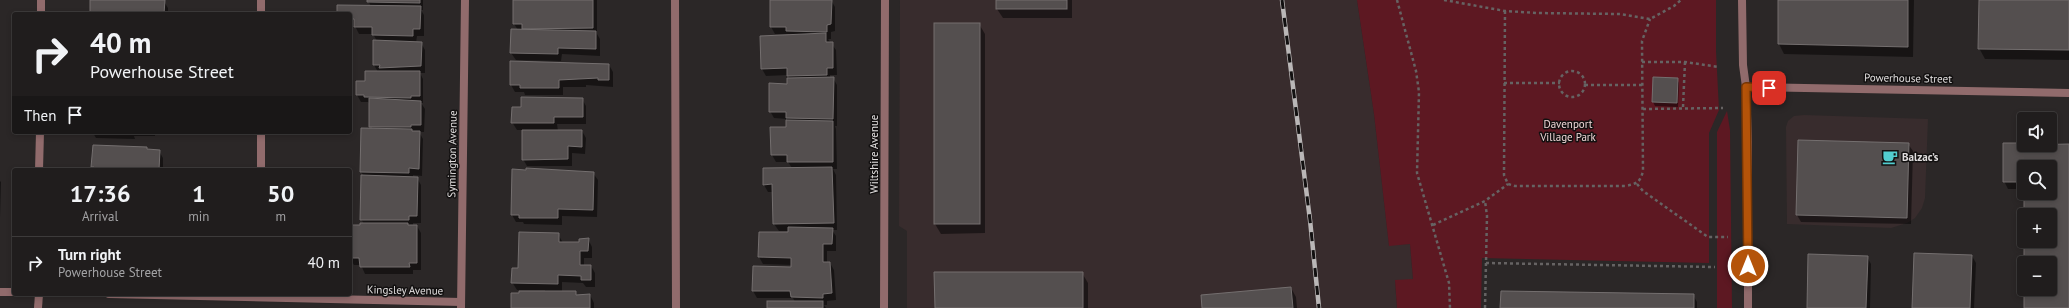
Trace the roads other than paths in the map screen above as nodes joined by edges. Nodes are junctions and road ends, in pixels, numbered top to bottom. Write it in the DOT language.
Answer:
graph roads {
  1 [pos="41,0"];
  2 [pos="261,0"];
  3 [pos="465,0"];
  4 [pos="675,0"];
  5 [pos="885,0"];
  6 [pos="1742,0"];
  7 [pos="41,12"];
  8 [pos="261,12"];
  9 [pos="1746,87"];
  10 [pos="2069,93"];
  11 [pos="40,134"];
  12 [pos="261,134"];
  13 [pos="39,168"];
  14 [pos="261,168"];
  15 [pos="0,292"];
  16 [pos="12,292"];
  17 [pos="39,296"];
  18 [pos="261,296"];
  19 [pos="461,305"];
  20 [pos="38,308"];
  21 [pos="676,308"];
  22 [pos="884,308"];
  23 [pos="1748,308"];
  1 -- 7 [label="street"];
  2 -- 8 [label="street"];
  3 -- 19 [label="street, Symington Avenue"];
  4 -- 21 [label="street"];
  5 -- 22 [label="street, Wiltshire Avenue"];
  6 -- 9 [label="street"];
  9 -- 10 [label="street, Powerhouse Street"];
  9 -- 23 [label="street"];
  11 -- 13 [label="street"];
  12 -- 14 [label="street"];
  15 -- 16 [label="street"];
  17 -- 20 [label="street"];
  18 -- 19 [label="street, Kingsley Avenue"];
}
